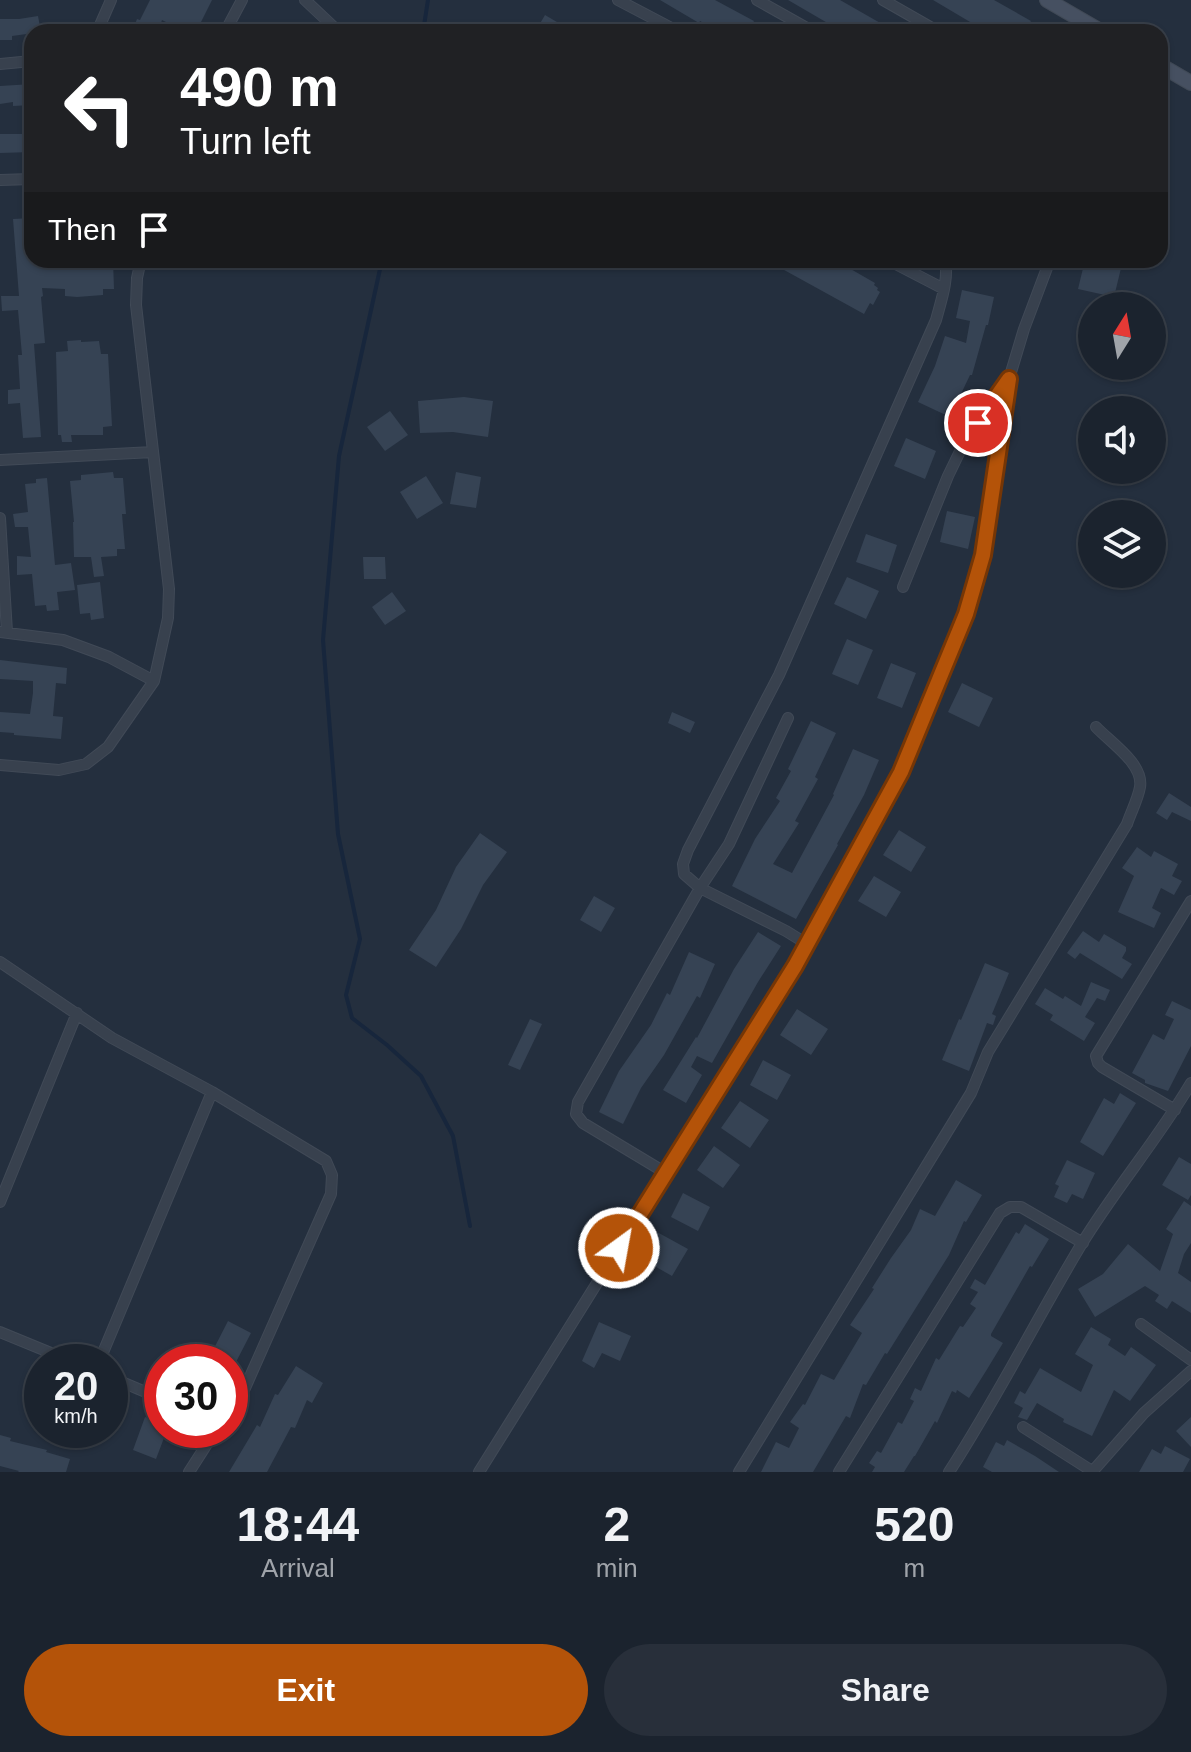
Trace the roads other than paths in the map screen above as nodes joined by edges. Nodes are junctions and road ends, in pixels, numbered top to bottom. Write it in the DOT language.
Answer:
graph roads {
  1 [pos="111,0"];
  2 [pos="242,0"];
  3 [pos="305,0"];
  4 [pos="618,0"];
  5 [pos="757,0"];
  6 [pos="883,0"];
  7 [pos="1047,0"];
  8 [pos="100,24"];
  9 [pos="229,24"];
  10 [pos="330,24"];
  11 [pos="664,24"];
  12 [pos="800,24"];
  13 [pos="925,24"];
  14 [pos="1088,24"];
  15 [pos="24,62"];
  16 [pos="0,64"];
  17 [pos="1168,70"];
  18 [pos="1191,83"];
  19 [pos="24,179"];
  20 [pos="0,180"];
  21 [pos="139,268"];
  22 [pos="903,268"];
  23 [pos="947,268"];
  24 [pos="1047,268"];
  25 [pos="944,289"];
  26 [pos="1009,379"];
  27 [pos="153,452"];
  28 [pos="0,460"];
  29 [pos="0,518"];
  30 [pos="903,587"];
  31 [pos="4,632"];
  32 [pos="154,681"];
  33 [pos="788,718"];
  34 [pos="1096,727"];
  35 [pos="0,765"];
  36 [pos="700,888"];
  37 [pos="1191,901"];
  38 [pos="807,944"];
  39 [pos="0,962"];
  40 [pos="77,1013"];
  41 [pos="1191,1083"];
  42 [pos="212,1092"];
  43 [pos="1175,1110"];
  44 [pos="666,1173"];
  45 [pos="0,1202"];
  46 [pos="1083,1243"];
  47 [pos="1141,1324"];
  48 [pos="0,1332"];
  49 [pos="29,1344"];
  50 [pos="107,1344"];
  51 [pos="1191,1360"];
  52 [pos="1191,1371"];
  53 [pos="248,1381"];
  54 [pos="1023,1427"];
  55 [pos="204,1448"];
  56 [pos="189,1472"];
  57 [pos="479,1472"];
  58 [pos="739,1472"];
  59 [pos="839,1472"];
  60 [pos="949,1472"];
  61 [pos="1092,1472"];
  1 -- 8 [label="street"];
  2 -- 9 [label="street"];
  3 -- 10 [label="street"];
  4 -- 11 [label="street"];
  5 -- 12 [label="street"];
  6 -- 13 [label="street"];
  7 -- 14 [label="street"];
  15 -- 16 [label="street"];
  17 -- 18 [label="street"];
  19 -- 20 [label="street"];
  21 -- 27 [label="street"];
  22 -- 25 [label="street"];
  23 -- 25 [label="street"];
  24 -- 26 [label="street"];
  25 -- 36 [label="street"];
  26 -- 30 [label="street"];
  26 -- 38 [label="street"];
  27 -- 28 [label="street"];
  27 -- 32 [label="street"];
  29 -- 31 [label="street"];
  31 -- 32 [label="street"];
  32 -- 35 [label="street"];
  33 -- 36 [label="street"];
  34 -- 58 [label="street"];
  36 -- 38 [label="street"];
  36 -- 44 [label="street"];
  37 -- 43 [label="street"];
  38 -- 44 [label="street"];
  39 -- 40 [label="street"];
  40 -- 42 [label="street"];
  40 -- 45 [label="street"];
  41 -- 43 [label="street"];
  42 -- 50 [label="street"];
  42 -- 53 [label="street"];
  43 -- 46 [label="street"];
  44 -- 57 [label="street"];
  46 -- 59 [label="street"];
  46 -- 60 [label="street"];
  47 -- 51 [label="street"];
  48 -- 49 [label="street"];
  52 -- 61 [label="street"];
  54 -- 61 [label="street"];
  55 -- 56 [label="street"];
}
